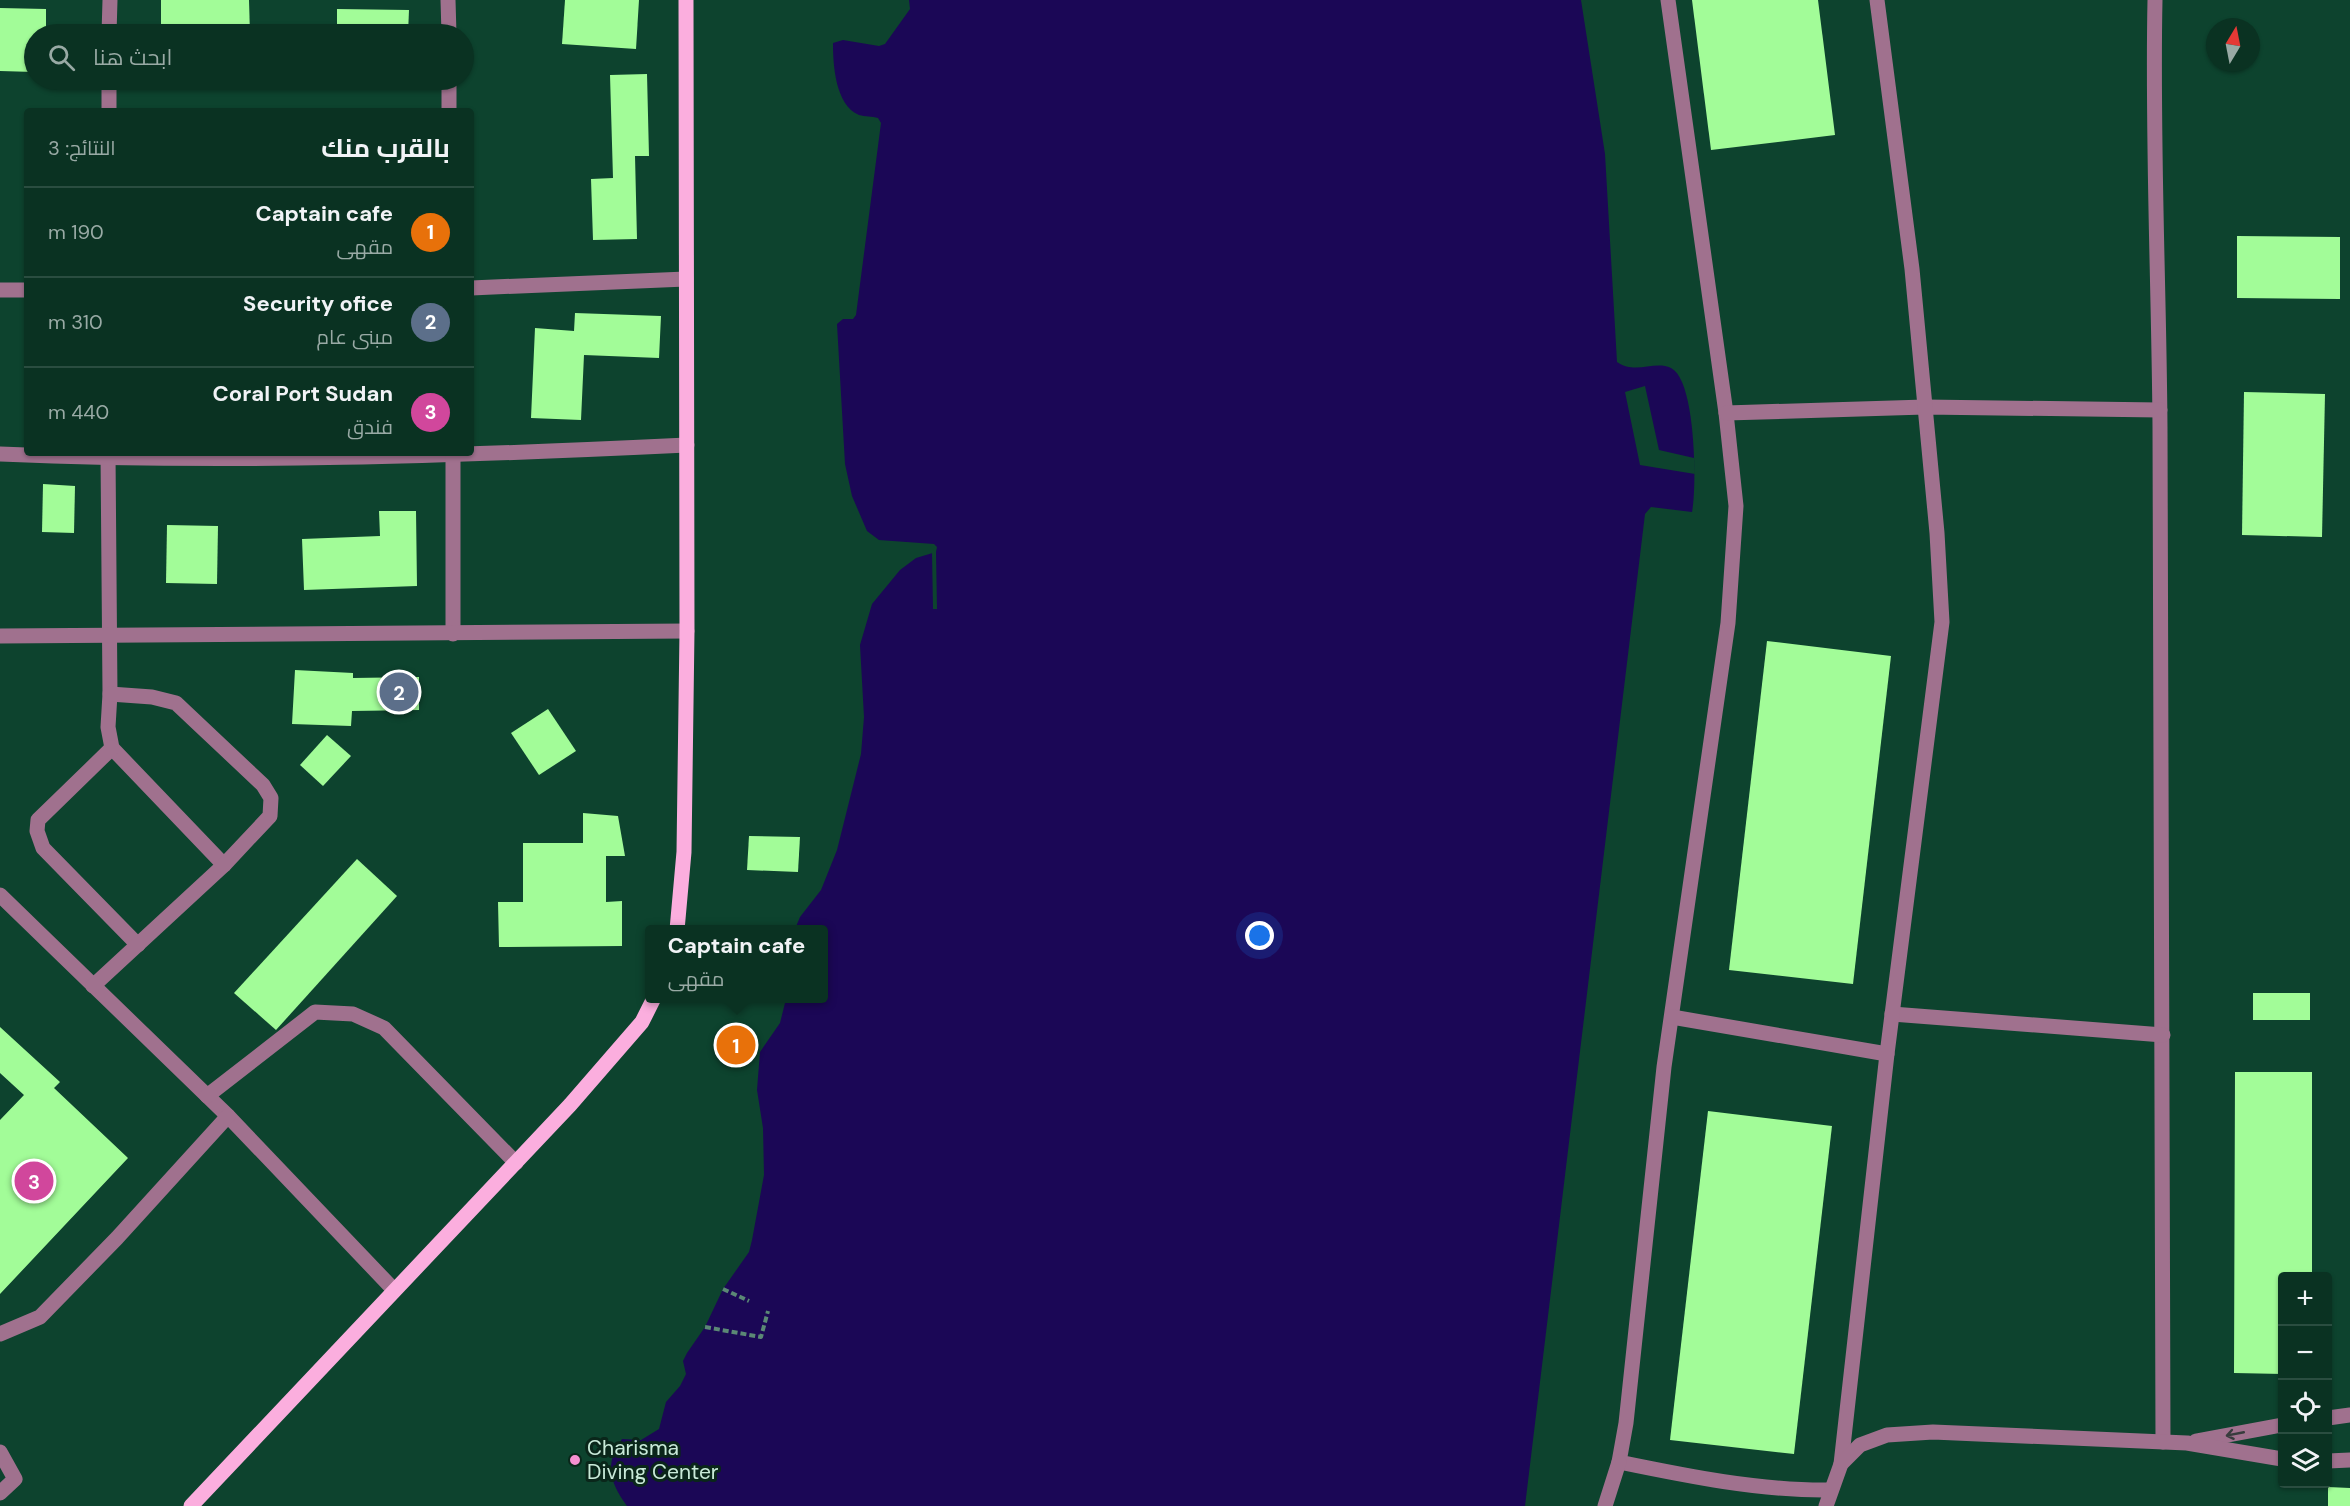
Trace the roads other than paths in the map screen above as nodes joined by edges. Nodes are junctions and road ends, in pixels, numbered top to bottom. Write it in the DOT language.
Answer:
graph roads {
  1 [pos="110,0"];
  2 [pos="448,0"];
  3 [pos="686,0"];
  4 [pos="1668,0"];
  5 [pos="1877,0"];
  6 [pos="2155,0"];
  7 [pos="109,24"];
  8 [pos="448,24"];
  9 [pos="109,90"];
  10 [pos="449,90"];
  11 [pos="109,108"];
  12 [pos="449,108"];
  13 [pos="686,279"];
  14 [pos="474,288"];
  15 [pos="0,290"];
  16 [pos="24,290"];
  17 [pos="1925,407"];
  18 [pos="2160,410"];
  19 [pos="1726,413"];
  20 [pos="687,445"];
  21 [pos="474,453"];
  22 [pos="0,454"];
  23 [pos="24,454"];
  24 [pos="108,456"];
  25 [pos="453,456"];
  26 [pos="687,631"];
  27 [pos="453,634"];
  28 [pos="0,636"];
  29 [pos="110,636"];
  30 [pos="110,694"];
  31 [pos="112,748"];
  32 [pos="224,865"];
  33 [pos="0,895"];
  34 [pos="677,925"];
  35 [pos="138,945"];
  36 [pos="93,986"];
  37 [pos="652,1003"];
  38 [pos="1892,1014"];
  39 [pos="1672,1017"];
  40 [pos="2163,1035"];
  41 [pos="1887,1054"];
  42 [pos="207,1096"];
  43 [pos="228,1116"];
  44 [pos="516,1163"];
  45 [pos="394,1290"];
  46 [pos="0,1334"];
  47 [pos="2350,1415"];
  48 [pos="2332,1417"];
  49 [pos="2278,1426"];
  50 [pos="2163,1442"];
  51 [pos="2187,1443"];
  52 [pos="0,1452"];
  53 [pos="2278,1458"];
  54 [pos="2350,1460"];
  55 [pos="2332,1461"];
  56 [pos="1619,1462"];
  57 [pos="1841,1464"];
  58 [pos="1830,1490"];
  59 [pos="0,1493"];
  60 [pos="190,1506"];
  61 [pos="1605,1506"];
  62 [pos="1826,1506"];
  1 -- 7 [label="street"];
  2 -- 8 [label="street"];
  3 -- 13 [label="main road"];
  4 -- 19 [label="street"];
  5 -- 17 [label="street"];
  6 -- 18 [label="street"];
  9 -- 11 [label="street"];
  10 -- 12 [label="street"];
  13 -- 14 [label="street"];
  13 -- 20 [label="main road"];
  15 -- 16 [label="street"];
  17 -- 18 [label="street"];
  17 -- 19 [label="street"];
  17 -- 38 [label="street"];
  18 -- 40 [label="street"];
  19 -- 39 [label="street"];
  20 -- 21 [label="street"];
  20 -- 26 [label="main road"];
  22 -- 23 [label="street"];
  24 -- 29 [label="street"];
  25 -- 27 [label="street"];
  26 -- 27 [label="street"];
  26 -- 34 [label="main road"];
  27 -- 29 [label="street"];
  28 -- 29 [label="street"];
  29 -- 30 [label="street"];
  30 -- 31 [label="street"];
  30 -- 32 [label="street"];
  31 -- 32 [label="street"];
  31 -- 35 [label="street"];
  32 -- 35 [label="street"];
  33 -- 36 [label="street"];
  35 -- 36 [label="street"];
  36 -- 42 [label="street"];
  37 -- 44 [label="main road"];
  38 -- 40 [label="street"];
  38 -- 41 [label="street"];
  39 -- 41 [label="street"];
  39 -- 56 [label="street"];
  40 -- 50 [label="street"];
  41 -- 57 [label="street"];
  42 -- 43 [label="street"];
  42 -- 44 [label="street"];
  43 -- 45 [label="street"];
  43 -- 46 [label="street"];
  44 -- 45 [label="main road"];
  45 -- 60 [label="main road"];
  47 -- 48 [label="street"];
  49 -- 51 [label="street, one-way"];
  50 -- 51 [label="street"];
  50 -- 57 [label="street"];
  51 -- 53 [label="street"];
  52 -- 59 [label="street"];
  54 -- 55 [label="street"];
  56 -- 58 [label="street"];
  56 -- 61 [label="street"];
  57 -- 58 [label="street"];
  58 -- 62 [label="street"];
}
